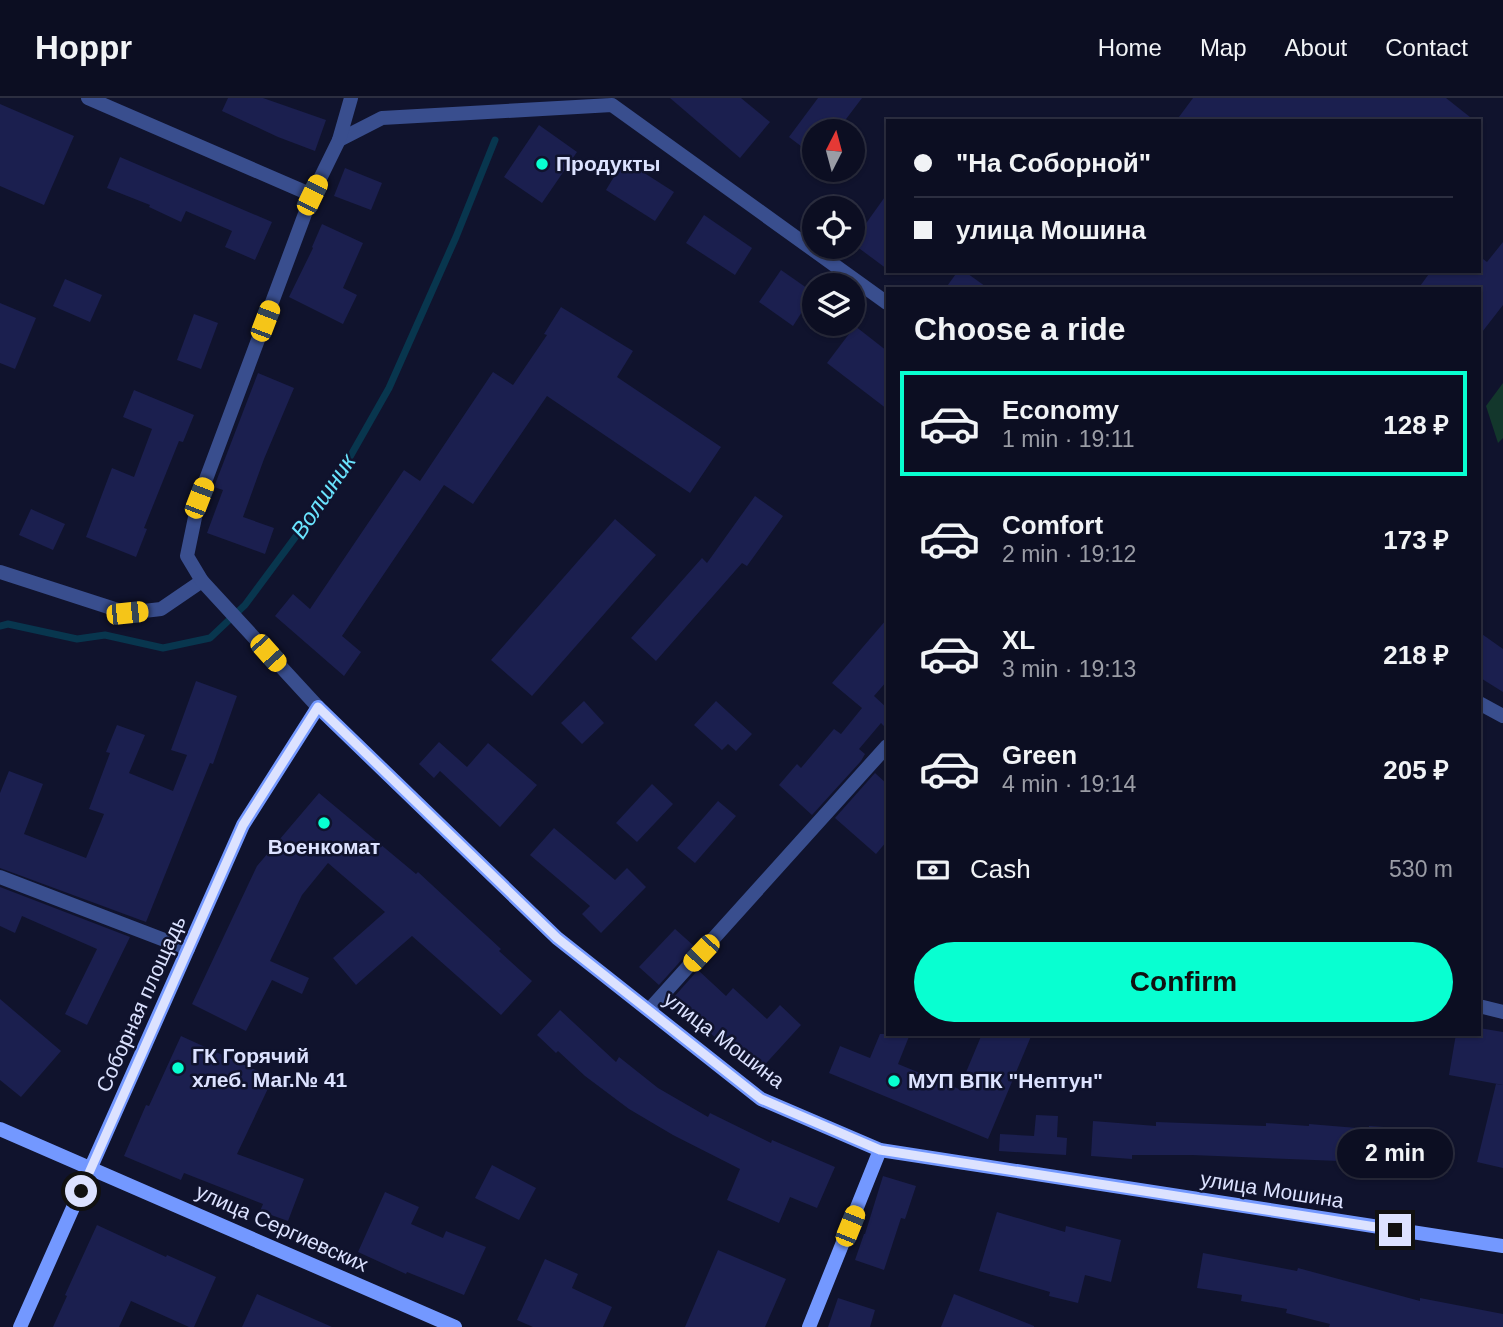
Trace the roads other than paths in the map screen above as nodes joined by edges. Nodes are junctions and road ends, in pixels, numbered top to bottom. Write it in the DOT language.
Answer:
graph roads {
  1 [pos="88,98"];
  2 [pos="351,98"];
  3 [pos="615,101"];
  4 [pos="339,140"];
  5 [pos="312,195"];
  6 [pos="886,302"];
  7 [pos="0,572"];
  8 [pos="202,581"];
  9 [pos="1481,705"];
  10 [pos="318,707"];
  11 [pos="1503,716"];
  12 [pos="886,747"];
  13 [pos="0,877"];
  14 [pos="188,949"];
  15 [pos="1481,1006"];
  16 [pos="649,1010"];
  17 [pos="1503,1012"];
  18 [pos="0,1129"];
  19 [pos="880,1150"];
  20 [pos="92,1168"];
  21 [pos="1503,1246"];
  22 [pos="20,1327"];
  23 [pos="456,1327"];
  24 [pos="808,1327"];
  1 -- 5 [label="street"];
  2 -- 4 [label="street, улица Мошина"];
  3 -- 4 [label="street"];
  3 -- 6 [label="street"];
  4 -- 5 [label="street, улица Мошина"];
  5 -- 8 [label="street, улица Мошина"];
  7 -- 8 [label="street"];
  8 -- 10 [label="street, улица Мошина"];
  9 -- 11 [label="street"];
  10 -- 14 [label="street, Соборная площадь"];
  10 -- 16 [label="street, улица Мошина"];
  12 -- 16 [label="street"];
  13 -- 14 [label="street"];
  14 -- 20 [label="street, Соборная площадь"];
  15 -- 17 [label="street"];
  16 -- 19 [label="street, улица Мошина"];
  18 -- 20 [label="street, улица Сергиевских"];
  19 -- 21 [label="street, улица Мошина"];
  19 -- 24 [label="street"];
  20 -- 22 [label="street, Соборная площадь"];
  20 -- 23 [label="street, улица Сергиевских"];
}
